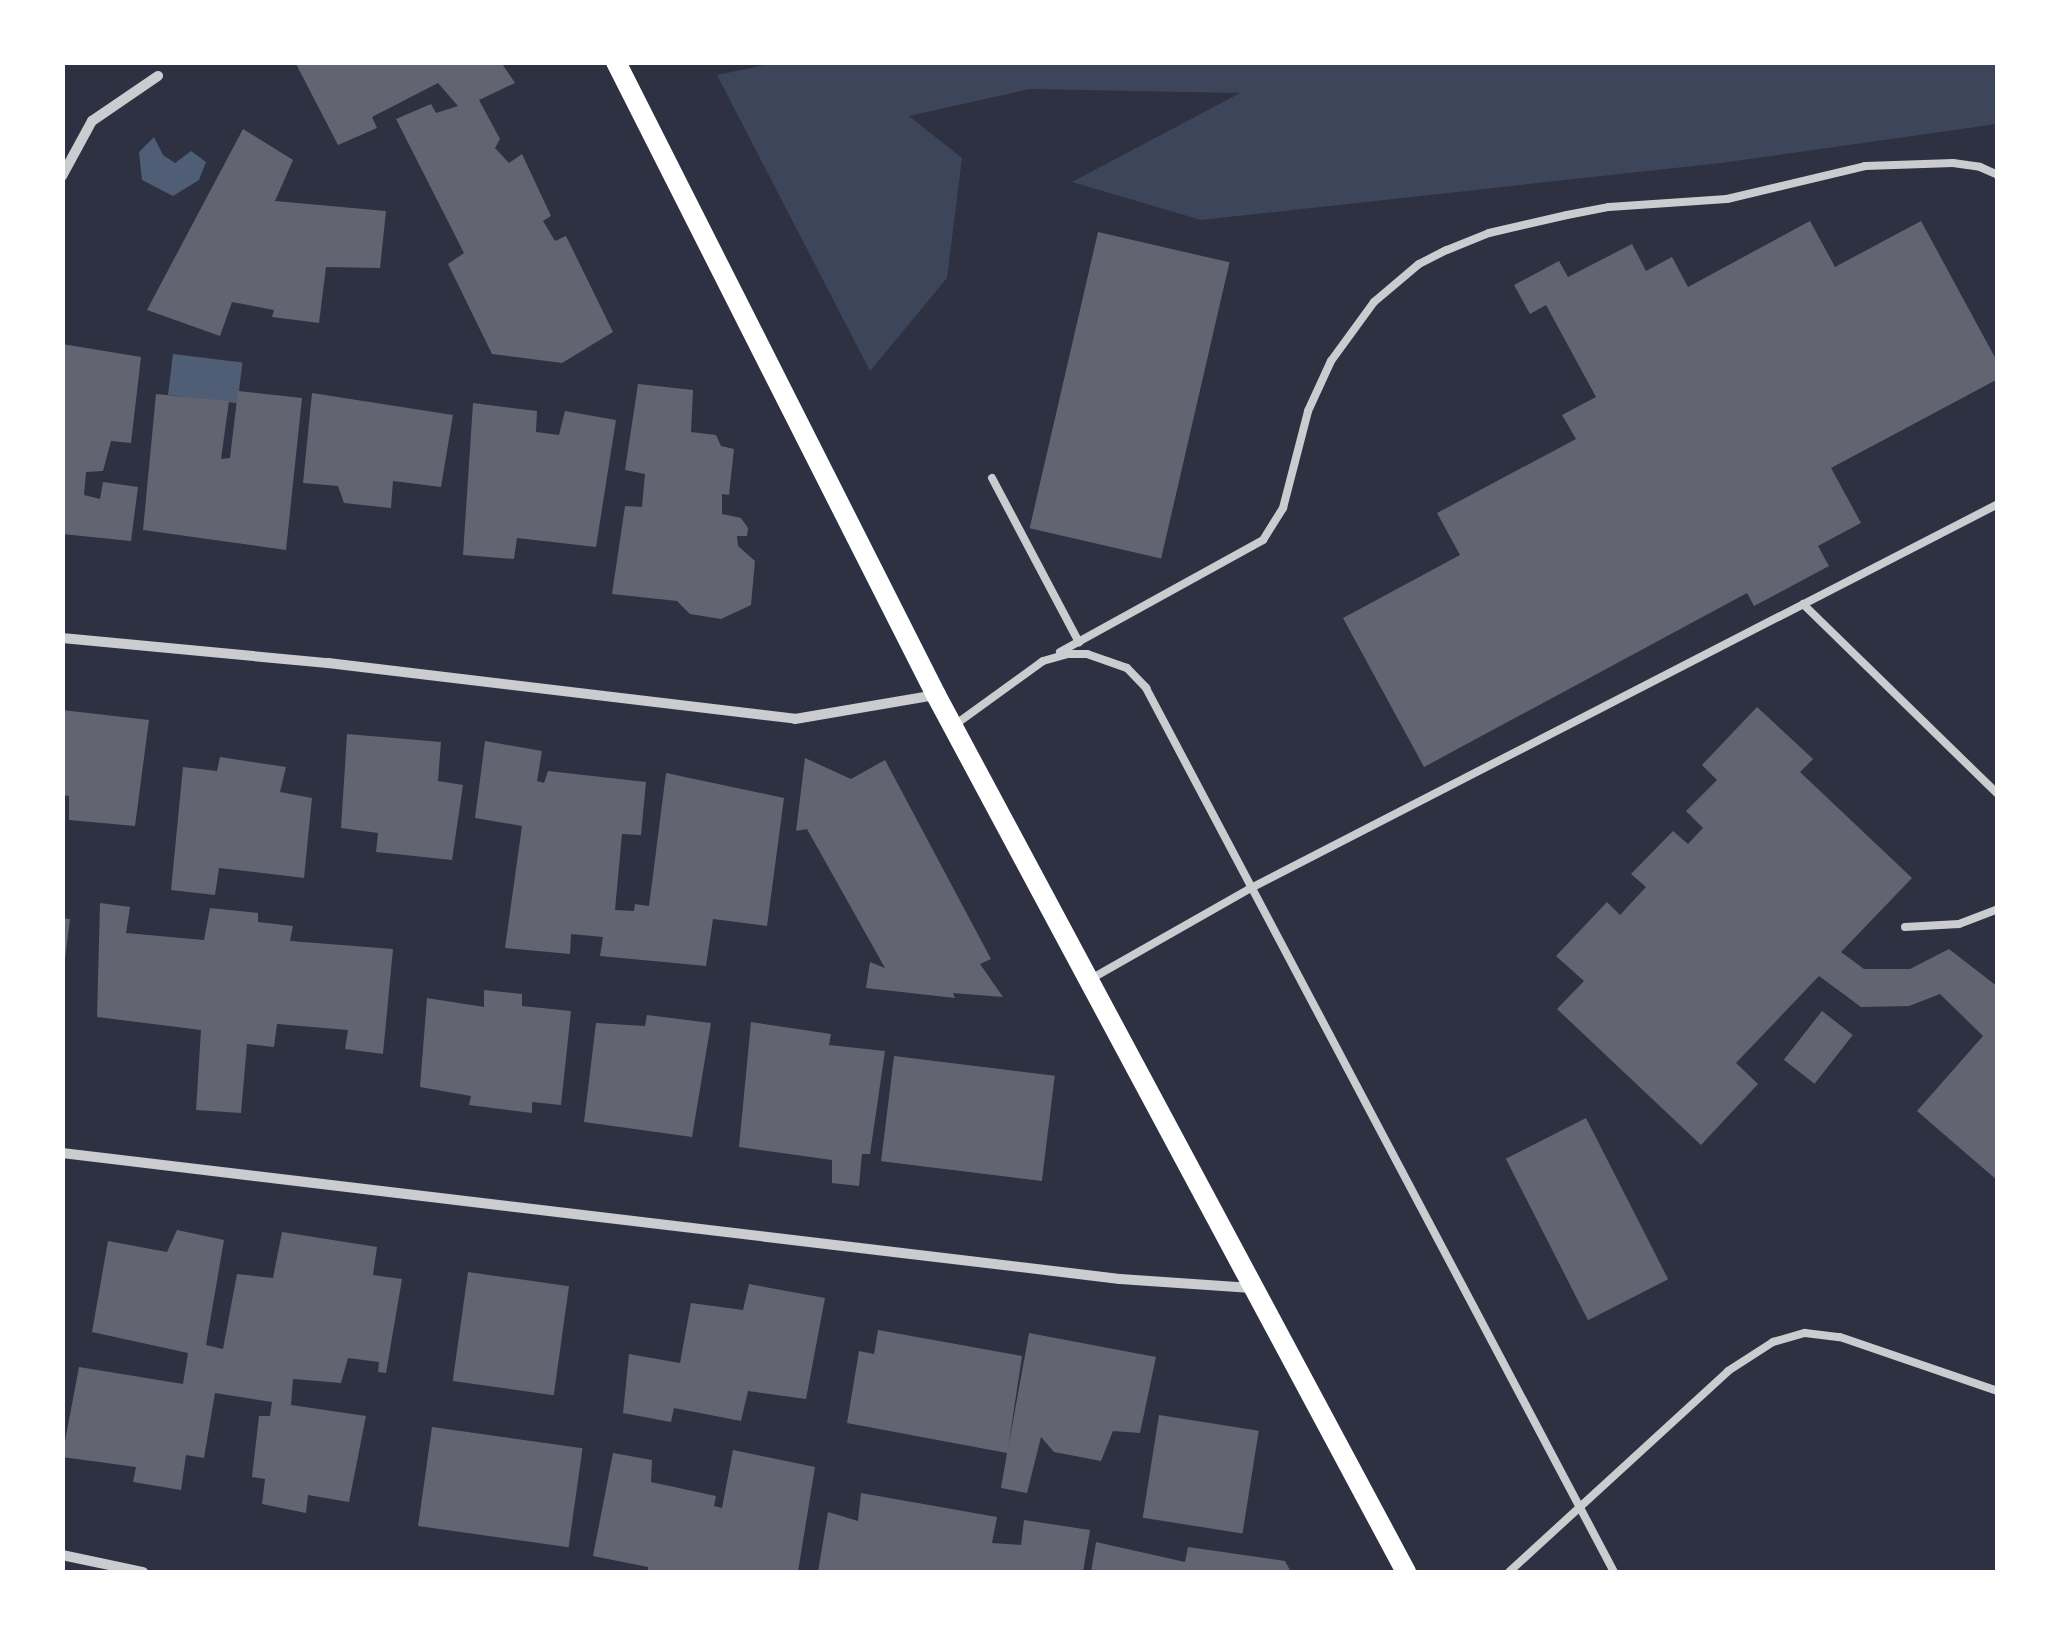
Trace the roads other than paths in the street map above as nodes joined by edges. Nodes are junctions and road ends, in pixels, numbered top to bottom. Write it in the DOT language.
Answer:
graph roads {
  1 [pos="616,62"];
  2 [pos="158,76"];
  3 [pos="1998,175"];
  4 [pos="62,176"];
  5 [pos="992,478"];
  6 [pos="1998,504"];
  7 [pos="1803,604"];
  8 [pos="62,638"];
  9 [pos="1079,642"];
  10 [pos="1043,661"];
  11 [pos="936,695"];
  12 [pos="952,726"];
  13 [pos="1998,794"];
  14 [pos="1249,889"];
  15 [pos="1998,909"];
  16 [pos="1904,927"];
  17 [pos="1089,980"];
  18 [pos="62,1154"];
  19 [pos="1253,1288"];
  20 [pos="1998,1392"];
  21 [pos="1579,1507"];
  22 [pos="62,1556"];
  23 [pos="143,1572"];
  24 [pos="1406,1572"];
  25 [pos="1509,1572"];
  26 [pos="1614,1572"];
  1 -- 11 [label="main road"];
  2 -- 4 [label="street"];
  3 -- 9 [label="lane"];
  5 -- 9 [label="lane"];
  6 -- 7 [label="lane"];
  7 -- 13 [label="lane"];
  7 -- 14 [label="lane"];
  8 -- 11 [label="street"];
  9 -- 10 [label="lane"];
  10 -- 12 [label="lane"];
  10 -- 14 [label="lane"];
  11 -- 12 [label="main road"];
  12 -- 17 [label="main road"];
  14 -- 17 [label="lane"];
  14 -- 21 [label="lane"];
  15 -- 16 [label="lane"];
  17 -- 19 [label="main road"];
  18 -- 19 [label="street"];
  19 -- 24 [label="main road"];
  20 -- 21 [label="lane"];
  21 -- 25 [label="lane"];
  21 -- 26 [label="lane"];
  22 -- 23 [label="street"];
}
